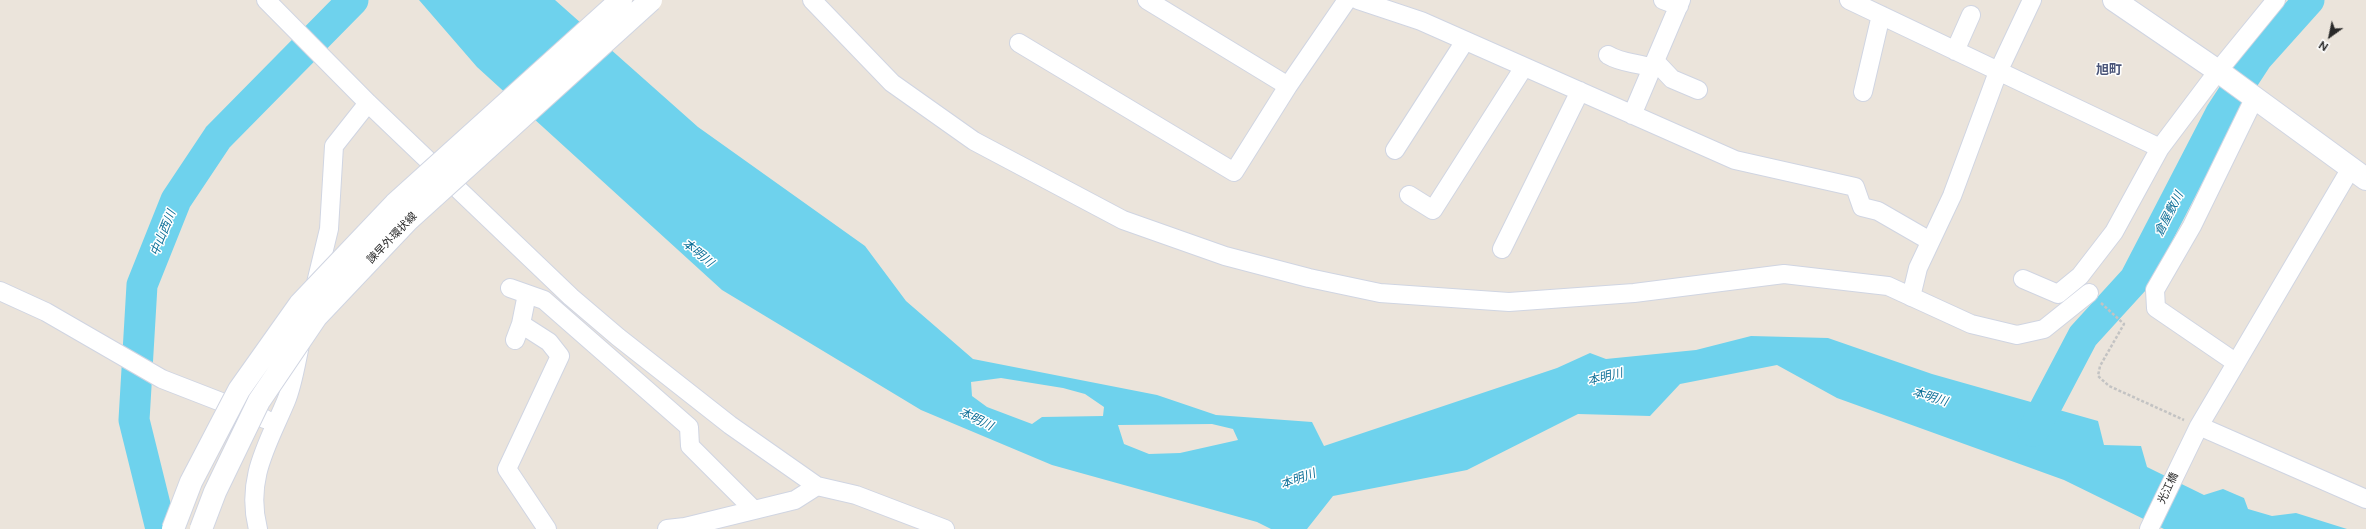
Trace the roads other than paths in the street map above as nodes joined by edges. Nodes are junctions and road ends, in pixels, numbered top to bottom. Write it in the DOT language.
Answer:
graph roads {
  1 [pos="266,0"];
  2 [pos="620,0"];
  3 [pos="651,0"];
  4 [pos="812,0"];
  5 [pos="1147,0"];
  6 [pos="1347,0"];
  7 [pos="1358,0"];
  8 [pos="1849,0"];
  9 [pos="2032,0"];
  10 [pos="2114,0"];
  11 [pos="2276,0"];
  12 [pos="1674,2"];
  13 [pos="1881,15"];
  14 [pos="1971,15"];
  15 [pos="1465,41"];
  16 [pos="1019,43"];
  17 [pos="1955,51"];
  18 [pos="1608,55"];
  19 [pos="1654,64"];
  20 [pos="1524,67"];
  21 [pos="1998,72"];
  22 [pos="2222,74"];
  23 [pos="1288,86"];
  24 [pos="1698,90"];
  25 [pos="1580,91"];
  26 [pos="1863,92"];
  27 [pos="2251,94"];
  28 [pos="368,103"];
  29 [pos="1632,115"];
  30 [pos="2160,148"];
  31 [pos="1395,150"];
  32 [pos="2359,174"];
  33 [pos="1409,195"];
  34 [pos="1930,241"];
  35 [pos="1502,249"];
  36 [pos="2023,279"];
  37 [pos="510,288"];
  38 [pos="0,291"];
  39 [pos="2089,293"];
  40 [pos="527,294"];
  41 [pos="1910,297"];
  42 [pos="2235,362"];
  43 [pos="274,425"];
  44 [pos="2199,426"];
  45 [pos="817,486"];
  46 [pos="2366,499"];
  47 [pos="753,509"];
  48 [pos="173,529"];
  49 [pos="201,529"];
  50 [pos="258,529"];
  51 [pos="547,529"];
  52 [pos="667,529"];
  53 [pos="945,529"];
  54 [pos="2149,529"];
  1 -- 28 [label="street"];
  2 -- 48 [label="main road, 諫早外環状線, bridge"];
  3 -- 49 [label="main road, 諫早外環状線, bridge"];
  4 -- 41 [label="street"];
  5 -- 23 [label="street"];
  6 -- 23 [label="street"];
  7 -- 15 [label="street"];
  8 -- 13 [label="street"];
  9 -- 21 [label="street"];
  10 -- 22 [label="main road"];
  11 -- 22 [label="street"];
  12 -- 19 [label="street"];
  13 -- 17 [label="street"];
  13 -- 26 [label="street"];
  14 -- 17 [label="street"];
  15 -- 20 [label="street"];
  15 -- 31 [label="street"];
  16 -- 23 [label="street"];
  17 -- 21 [label="street"];
  18 -- 19 [label="street"];
  19 -- 24 [label="street"];
  19 -- 29 [label="street"];
  20 -- 25 [label="street"];
  20 -- 33 [label="street"];
  21 -- 30 [label="street"];
  21 -- 34 [label="street"];
  22 -- 27 [label="main road"];
  22 -- 30 [label="street"];
  25 -- 29 [label="street"];
  25 -- 35 [label="street"];
  27 -- 32 [label="main road"];
  27 -- 42 [label="street"];
  28 -- 43 [label="street"];
  28 -- 45 [label="street"];
  29 -- 34 [label="street"];
  30 -- 36 [label="street"];
  32 -- 42 [label="street, 光江橋"];
  34 -- 41 [label="street"];
  37 -- 40 [label="street"];
  38 -- 43 [label="street"];
  39 -- 41 [label="street"];
  40 -- 47 [label="street"];
  40 -- 51 [label="street"];
  42 -- 44 [label="street, 光江橋"];
  43 -- 50 [label="street"];
  44 -- 46 [label="street"];
  44 -- 54 [label="street, 光江橋"];
  45 -- 47 [label="street"];
  45 -- 53 [label="street"];
  47 -- 52 [label="street"];
}
